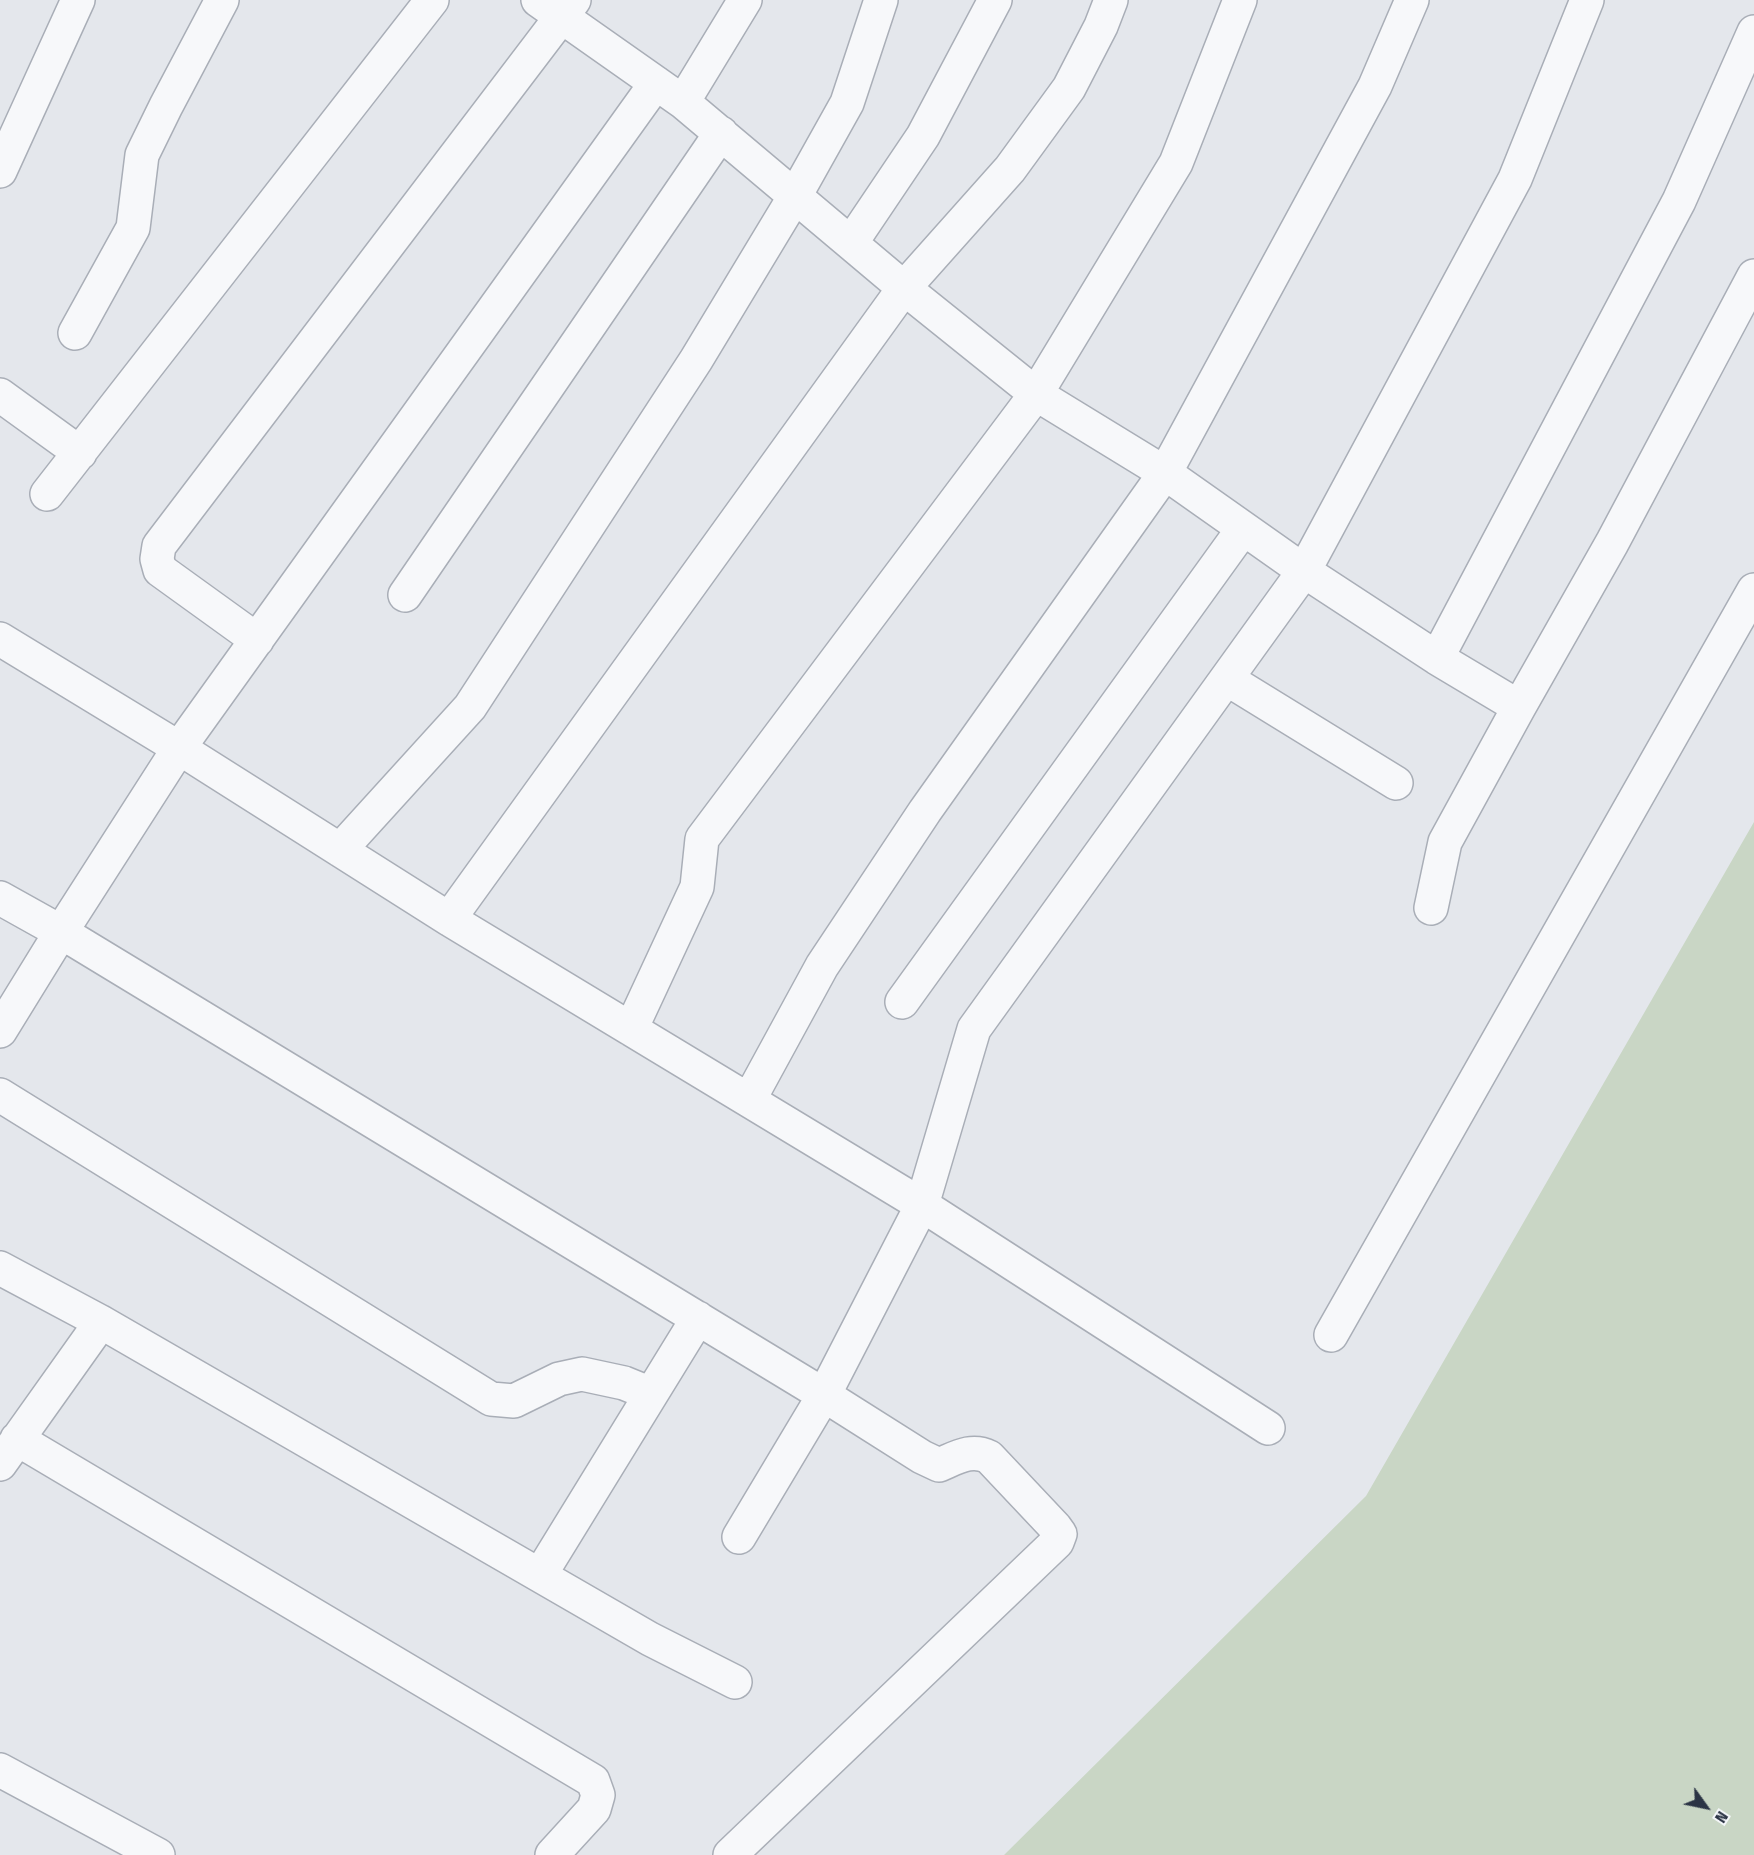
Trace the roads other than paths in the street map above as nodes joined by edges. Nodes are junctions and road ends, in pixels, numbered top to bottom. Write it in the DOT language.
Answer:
graph roads {
  1 [pos="78,0"];
  2 [pos="222,0"];
  3 [pos="432,0"];
  4 [pos="745,0"];
  5 [pos="881,0"];
  6 [pos="995,0"];
  7 [pos="1111,0"];
  8 [pos="1240,0"];
  9 [pos="1412,0"];
  10 [pos="1587,0"];
  11 [pos="558,5"];
  12 [pos="1754,32"];
  13 [pos="656,83"];
  14 [pos="683,102"];
  15 [pos="721,133"];
  16 [pos="0,171"];
  17 [pos="795,196"];
  18 [pos="851,243"];
  19 [pos="1754,276"];
  20 [pos="904,288"];
  21 [pos="75,333"];
  22 [pos="1036,394"];
  23 [pos="0,395"];
  24 [pos="80,453"];
  25 [pos="1165,473"];
  26 [pos="47,494"];
  27 [pos="1243,529"];
  28 [pos="1304,571"];
  29 [pos="1754,590"];
  30 [pos="405,595"];
  31 [pos="0,639"];
  32 [pos="257,640"];
  33 [pos="1437,658"];
  34 [pos="1227,679"];
  35 [pos="1519,707"];
  36 [pos="179,748"];
  37 [pos="1396,783"];
  38 [pos="340,850"];
  39 [pos="0,898"];
  40 [pos="1431,908"];
  41 [pos="449,919"];
  42 [pos="61,932"];
  43 [pos="902,1002"];
  44 [pos="631,1029"];
  45 [pos="0,1031"];
  46 [pos="0,1095"];
  47 [pos="749,1100"];
  48 [pos="922,1205"];
  49 [pos="0,1268"];
  50 [pos="698,1318"];
  51 [pos="100,1322"];
  52 [pos="1331,1335"];
  53 [pos="651,1394"];
  54 [pos="824,1395"];
  55 [pos="1268,1428"];
  56 [pos="9,1452"];
  57 [pos="740,1537"];
  58 [pos="540,1575"];
  59 [pos="735,1682"];
  60 [pos="0,1770"];
  61 [pos="158,1855"];
  62 [pos="552,1855"];
  63 [pos="730,1855"];
  1 -- 16 [label="street"];
  2 -- 21 [label="street"];
  3 -- 24 [label="street"];
  4 -- 14 [label="street"];
  5 -- 17 [label="street"];
  6 -- 18 [label="street"];
  7 -- 20 [label="street"];
  8 -- 22 [label="street"];
  9 -- 25 [label="street"];
  10 -- 28 [label="street"];
  11 -- 13 [label="street"];
  11 -- 32 [label="street"];
  12 -- 33 [label="street"];
  13 -- 14 [label="street"];
  13 -- 32 [label="street"];
  14 -- 15 [label="street"];
  15 -- 17 [label="street"];
  15 -- 30 [label="street"];
  17 -- 18 [label="street"];
  17 -- 38 [label="street"];
  18 -- 20 [label="street"];
  19 -- 35 [label="street"];
  20 -- 22 [label="street"];
  20 -- 41 [label="street"];
  22 -- 25 [label="street"];
  22 -- 44 [label="street"];
  23 -- 24 [label="street"];
  24 -- 26 [label="street"];
  25 -- 27 [label="street"];
  25 -- 47 [label="street"];
  27 -- 28 [label="street"];
  27 -- 43 [label="street"];
  28 -- 33 [label="street"];
  28 -- 34 [label="street"];
  29 -- 52 [label="street"];
  31 -- 36 [label="street"];
  32 -- 36 [label="street"];
  33 -- 35 [label="street"];
  34 -- 37 [label="street"];
  34 -- 48 [label="street"];
  35 -- 40 [label="street"];
  36 -- 38 [label="street"];
  36 -- 42 [label="street"];
  38 -- 41 [label="street"];
  39 -- 42 [label="street"];
  41 -- 44 [label="street"];
  42 -- 45 [label="street"];
  42 -- 50 [label="street"];
  44 -- 47 [label="street"];
  46 -- 53 [label="street"];
  47 -- 48 [label="street"];
  48 -- 54 [label="street"];
  48 -- 55 [label="street"];
  49 -- 51 [label="street"];
  50 -- 53 [label="street"];
  50 -- 54 [label="street"];
  51 -- 56 [label="street"];
  51 -- 58 [label="street"];
  53 -- 58 [label="street"];
  54 -- 57 [label="street"];
  54 -- 63 [label="street"];
  56 -- 62 [label="street"];
  58 -- 59 [label="street"];
  60 -- 61 [label="street"];
}
